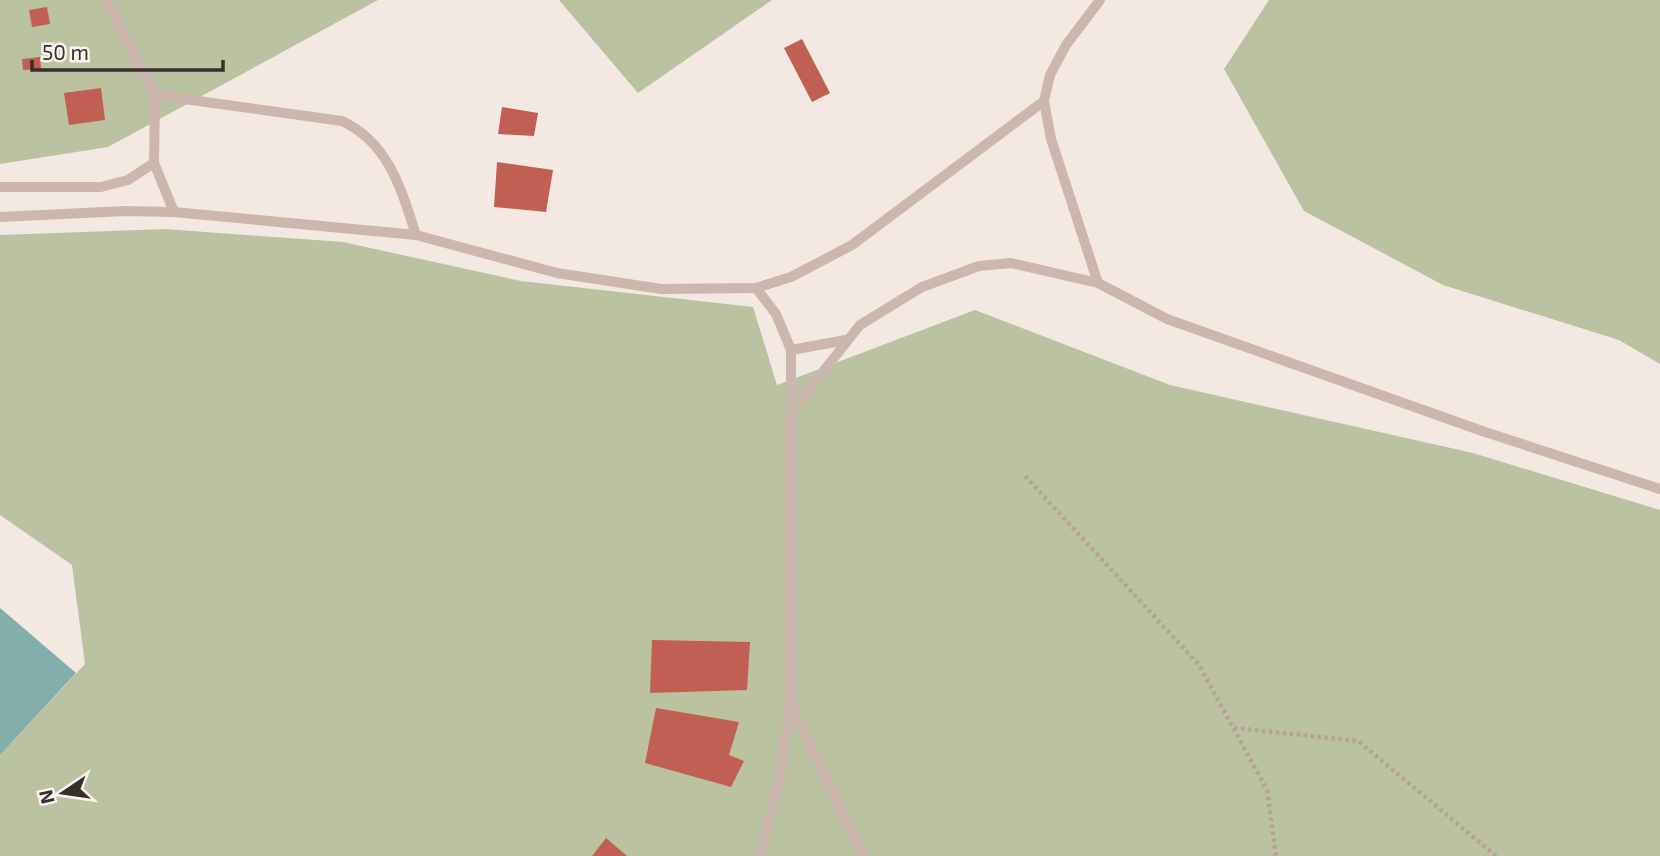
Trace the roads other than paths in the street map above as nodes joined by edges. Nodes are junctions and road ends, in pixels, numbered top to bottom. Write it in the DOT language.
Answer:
graph roads {
  1 [pos="106,0"];
  2 [pos="1100,0"];
  3 [pos="155,95"];
  4 [pos="1044,101"];
  5 [pos="154,163"];
  6 [pos="0,187"];
  7 [pos="174,212"];
  8 [pos="0,217"];
  9 [pos="416,235"];
  10 [pos="1098,283"];
  11 [pos="756,288"];
  12 [pos="846,340"];
  13 [pos="791,350"];
  14 [pos="792,412"];
  15 [pos="1660,489"];
  16 [pos="791,704"];
  17 [pos="760,856"];
  18 [pos="864,856"];
  1 -- 3 [label="lane"];
  2 -- 4 [label="lane"];
  3 -- 5 [label="lane"];
  3 -- 9 [label="lane"];
  4 -- 10 [label="lane"];
  4 -- 11 [label="lane"];
  5 -- 6 [label="lane"];
  5 -- 7 [label="lane"];
  7 -- 8 [label="lane"];
  7 -- 9 [label="lane"];
  9 -- 11 [label="lane"];
  10 -- 12 [label="lane"];
  10 -- 15 [label="lane"];
  11 -- 13 [label="lane"];
  12 -- 13 [label="lane"];
  12 -- 14 [label="lane"];
  13 -- 14 [label="lane"];
  14 -- 16 [label="lane"];
  16 -- 17 [label="lane"];
  16 -- 18 [label="lane"];
}
